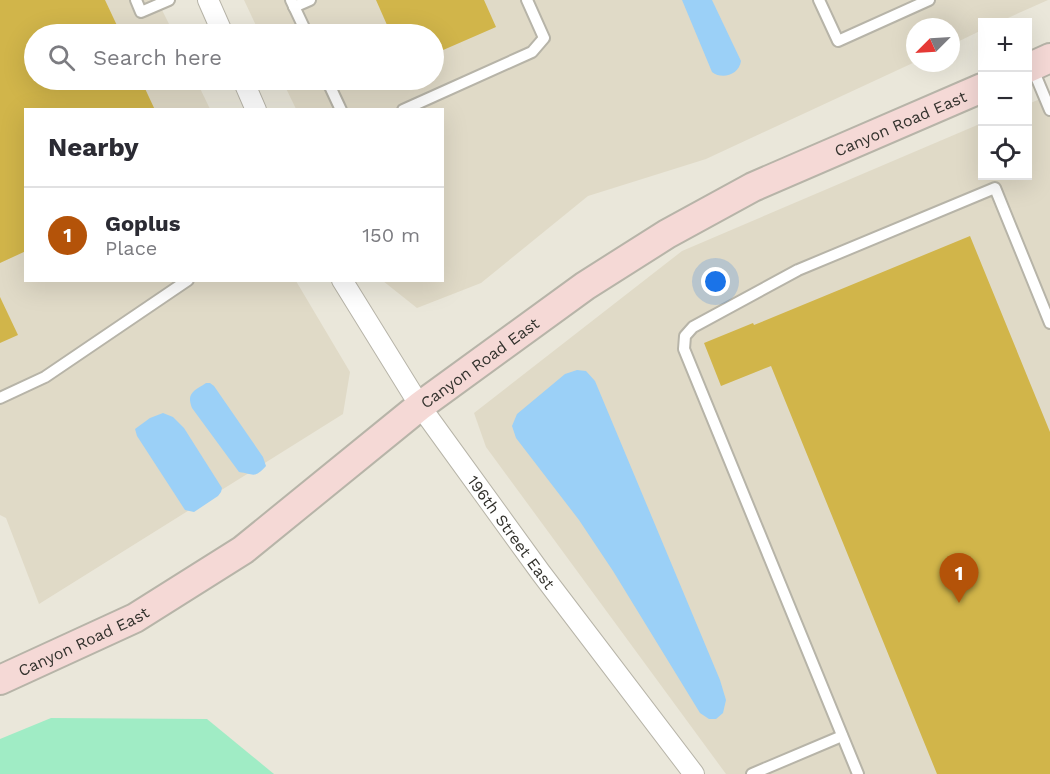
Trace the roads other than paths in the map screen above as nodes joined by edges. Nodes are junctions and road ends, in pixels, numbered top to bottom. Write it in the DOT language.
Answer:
graph roads {
  1 [pos="136,0"];
  2 [pos="169,0"];
  3 [pos="207,0"];
  4 [pos="310,0"];
  5 [pos="527,0"];
  6 [pos="819,0"];
  7 [pos="929,0"];
  8 [pos="293,4"];
  9 [pos="218,24"];
  10 [pos="302,24"];
  11 [pos="1037,64"];
  12 [pos="247,90"];
  13 [pos="332,90"];
  14 [pos="978,90"];
  15 [pos="255,108"];
  16 [pos="340,108"];
  17 [pos="407,108"];
  18 [pos="1050,110"];
  19 [pos="185,282"];
  20 [pos="343,282"];
  21 [pos="1050,323"];
  22 [pos="0,398"];
  23 [pos="420,406"];
  24 [pos="0,680"];
  25 [pos="842,736"];
  26 [pos="694,774"];
  27 [pos="752,774"];
  28 [pos="858,774"];
  1 -- 2 [label="lane"];
  3 -- 9 [label="street"];
  4 -- 8 [label="lane"];
  5 -- 17 [label="lane"];
  6 -- 7 [label="lane"];
  8 -- 10 [label="lane"];
  11 -- 18 [label="lane"];
  12 -- 15 [label="street"];
  13 -- 16 [label="lane"];
  14 -- 23 [label="main road, Canyon Road East"];
  19 -- 22 [label="lane"];
  20 -- 23 [label="street, 196th Street East"];
  21 -- 25 [label="lane"];
  23 -- 24 [label="main road, Canyon Road East"];
  23 -- 26 [label="street, 196th Street East"];
  25 -- 27 [label="lane"];
  25 -- 28 [label="lane"];
}
